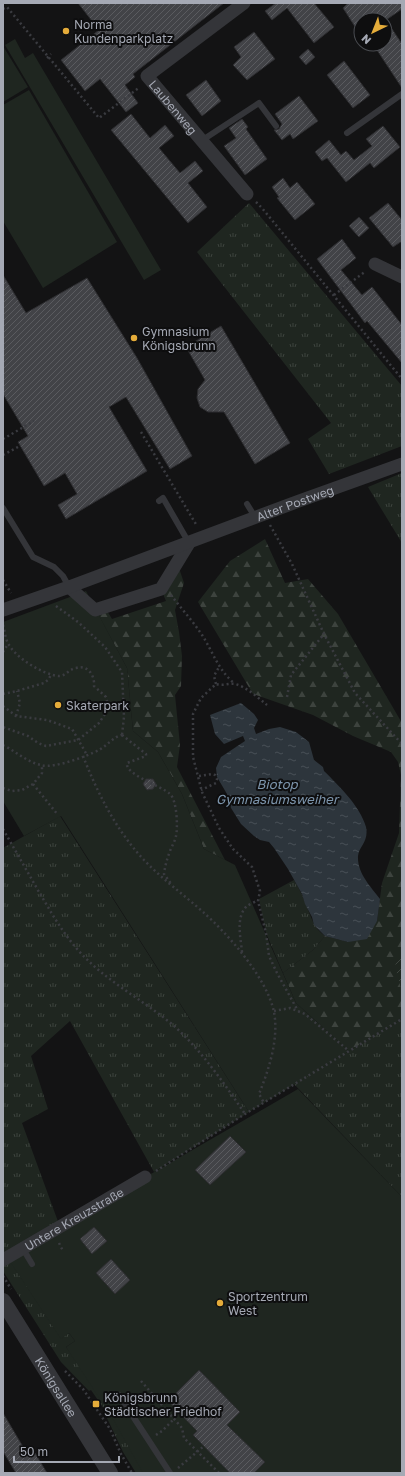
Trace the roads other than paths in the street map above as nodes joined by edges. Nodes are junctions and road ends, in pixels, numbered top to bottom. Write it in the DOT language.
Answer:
graph roads {
  1 [pos="244,3"];
  2 [pos="402,94"];
  3 [pos="276,126"];
  4 [pos="347,133"];
  5 [pos="201,141"];
  6 [pos="246,194"];
  7 [pos="375,264"];
  8 [pos="402,277"];
  9 [pos="402,464"];
  10 [pos="159,501"];
  11 [pos="248,504"];
  12 [pos="3,508"];
  13 [pos="260,515"];
  14 [pos="189,543"];
  15 [pos="69,587"];
  16 [pos="3,610"];
  17 [pos="145,1177"];
  18 [pos="23,1249"];
  19 [pos="3,1260"];
  20 [pos="32,1264"];
  21 [pos="9,1298"];
  22 [pos="119,1395"];
  23 [pos="110,1473"];
  24 [pos="170,1473"];
  1 -- 5 [label="street, Laubenweg"];
  2 -- 4 [label="lane"];
  3 -- 5 [label="lane"];
  5 -- 6 [label="street, Laubenweg"];
  7 -- 8 [label="street"];
  9 -- 13 [label="street, Alter Postweg"];
  10 -- 14 [label="lane"];
  11 -- 13 [label="lane"];
  12 -- 15 [label="lane"];
  13 -- 14 [label="street, Alter Postweg"];
  14 -- 15 [label="street, Alter Postweg"];
  14 -- 15 [label="street"];
  15 -- 16 [label="street, Alter Postweg"];
  17 -- 18 [label="street, Untere Kreuzstraße"];
  18 -- 19 [label="street, Untere Kreuzstraße"];
  18 -- 20 [label="lane"];
  21 -- 23 [label="street, Königsallee"];
  22 -- 24 [label="lane"];
}
